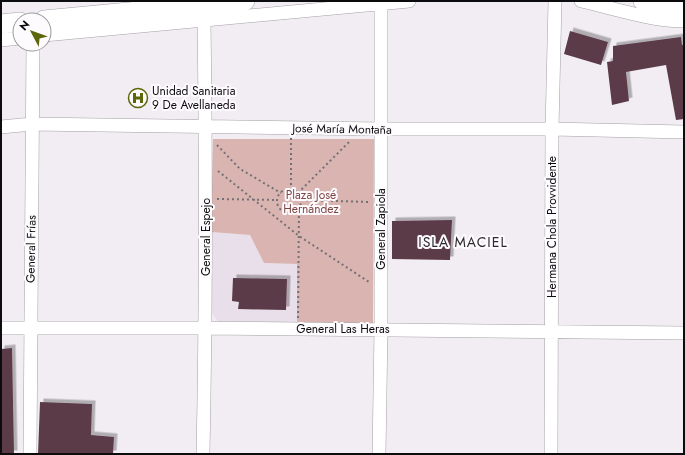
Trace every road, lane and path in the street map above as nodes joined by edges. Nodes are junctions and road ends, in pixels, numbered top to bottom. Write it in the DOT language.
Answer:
graph roads {
  1 [pos="245,1"];
  2 [pos="409,1"];
  3 [pos="555,1"];
  4 [pos="581,1"];
  5 [pos="643,1"];
  6 [pos="381,3"];
  7 [pos="684,8"];
  8 [pos="52,19"];
  9 [pos="204,20"];
  10 [pos="684,21"];
  11 [pos="12,23"];
  12 [pos="1,24"];
  13 [pos="52,34"];
  14 [pos="12,39"];
  15 [pos="1,40"];
  16 [pos="33,52"];
  17 [pos="32,124"];
  18 [pos="1,127"];
  19 [pos="291,128"];
  20 [pos="362,129"];
  21 [pos="552,129"];
  22 [pos="381,130"];
  23 [pos="206,132"];
  24 [pos="684,132"];
  25 [pos="206,162"];
  26 [pos="292,189"];
  27 [pos="281,193"];
  28 [pos="298,193"];
  29 [pos="206,199"];
  30 [pos="253,200"];
  31 [pos="278,200"];
  32 [pos="301,200"];
  33 [pos="381,203"];
  34 [pos="299,207"];
  35 [pos="299,236"];
  36 [pos="380,289"];
  37 [pos="30,327"];
  38 [pos="1,328"];
  39 [pos="206,328"];
  40 [pos="298,329"];
  41 [pos="381,330"];
  42 [pos="551,331"];
  43 [pos="684,333"];
  44 [pos="30,454"];
  45 [pos="203,454"];
  46 [pos="379,454"];
  47 [pos="550,454"];
  1 -- 8 [label="main road"];
  2 -- 6 [label="street"];
  3 -- 21 [label="street, Hermana Chola Provvidente"];
  4 -- 10 [label="street"];
  5 -- 7 [label="main road"];
  6 -- 9 [label="street"];
  6 -- 22 [label="street, General Zapiola"];
  9 -- 13 [label="street"];
  9 -- 23 [label="street, General Espejo"];
  11 -- 12 [label="main road"];
  14 -- 15 [label="street"];
  16 -- 17 [label="street, General Frías"];
  17 -- 18 [label="street, José María Montaña"];
  17 -- 23 [label="street, José María Montaña"];
  17 -- 37 [label="street, General Frías"];
  19 -- 20 [label="street, José María Montaña"];
  19 -- 23 [label="street, José María Montaña"];
  19 -- 26 [label="path"];
  20 -- 22 [label="street, José María Montaña"];
  20 -- 28 [label="path"];
  21 -- 22 [label="street, José María Montaña"];
  21 -- 24 [label="street, José María Montaña"];
  21 -- 42 [label="street, Hermana Chola Provvidente"];
  22 -- 33 [label="street, General Zapiola"];
  23 -- 25 [label="street, General Espejo"];
  23 -- 27 [label="path"];
  25 -- 29 [label="street, General Espejo"];
  25 -- 30 [label="path"];
  26 -- 27 [label="path"];
  26 -- 28 [label="path"];
  27 -- 31 [label="path"];
  28 -- 32 [label="path"];
  29 -- 30 [label="path"];
  29 -- 39 [label="street, General Espejo"];
  30 -- 31 [label="path"];
  30 -- 35 [label="path"];
  31 -- 34 [label="path"];
  32 -- 33 [label="path"];
  32 -- 34 [label="path"];
  33 -- 36 [label="street, General Zapiola"];
  34 -- 35 [label="path"];
  35 -- 36 [label="path"];
  35 -- 40 [label="path"];
  36 -- 41 [label="street, General Zapiola"];
  37 -- 38 [label="street, General Las Heras"];
  37 -- 39 [label="street, General Las Heras"];
  37 -- 44 [label="street, General Frías"];
  39 -- 40 [label="street, General Las Heras"];
  39 -- 45 [label="street, General Espejo"];
  40 -- 41 [label="street, General Las Heras"];
  41 -- 42 [label="street, General Las Heras"];
  41 -- 46 [label="street, General Zapiola"];
  42 -- 43 [label="street, General Las Heras"];
  42 -- 47 [label="street, Hermana Chola Provvidente"];
}
